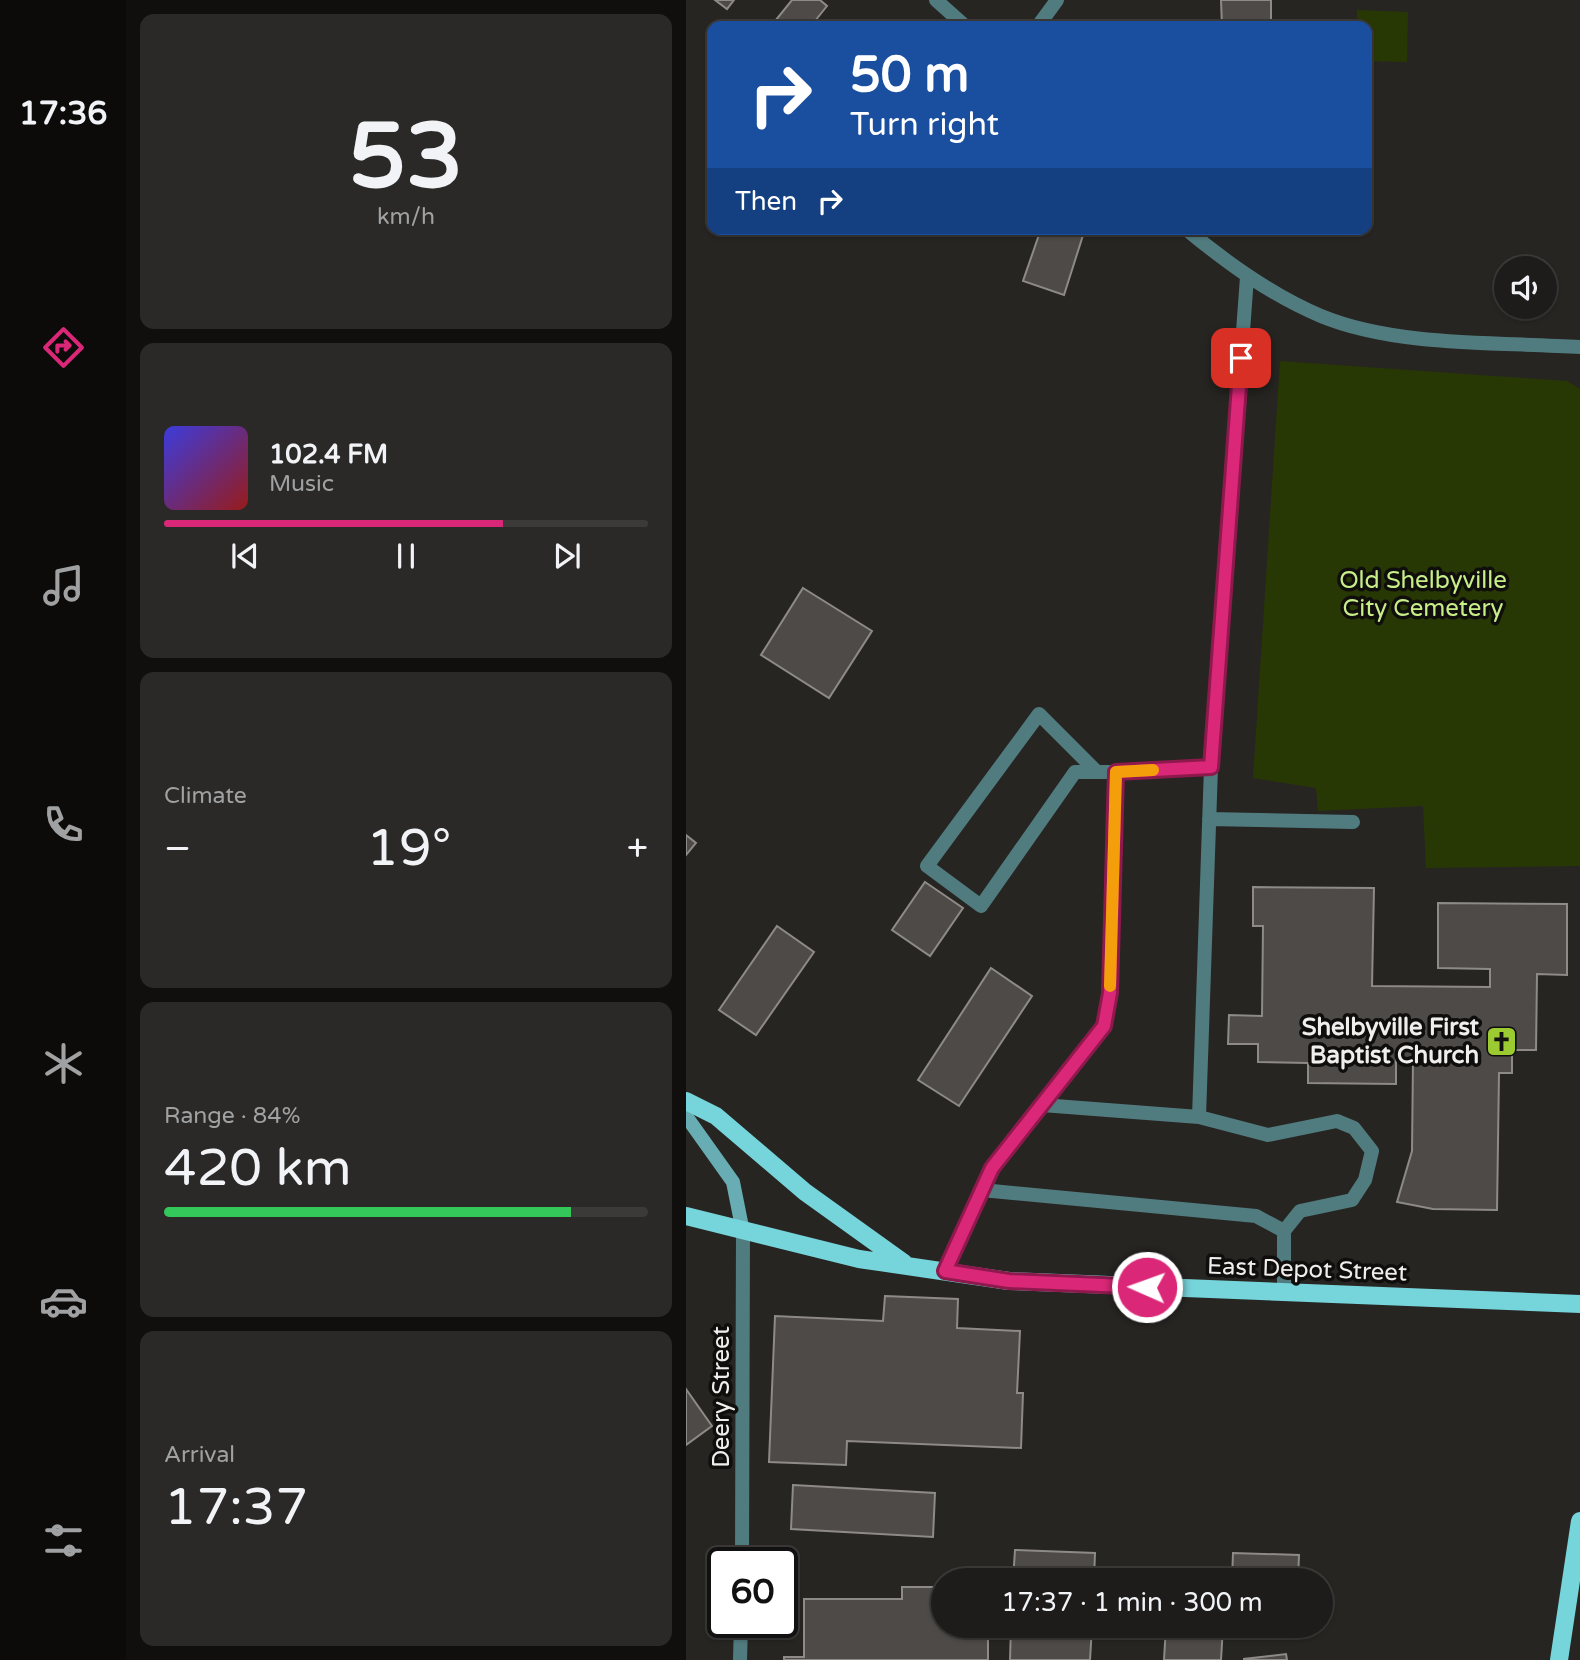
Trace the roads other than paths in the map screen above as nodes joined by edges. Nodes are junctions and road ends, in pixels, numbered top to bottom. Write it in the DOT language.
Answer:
graph roads {
  1 [pos="936,0"];
  2 [pos="1057,0"];
  3 [pos="959,21"];
  4 [pos="1042,21"];
  5 [pos="1194,235"];
  6 [pos="1247,276"];
  7 [pos="1580,347"];
  8 [pos="1211,767"];
  9 [pos="1097,772"];
  10 [pos="1116,772"];
  11 [pos="1209,819"];
  12 [pos="1353,822"];
  13 [pos="686,1101"];
  14 [pos="1042,1105"];
  15 [pos="686,1116"];
  16 [pos="1199,1117"];
  17 [pos="982,1191"];
  18 [pos="686,1216"];
  19 [pos="1284,1231"];
  20 [pos="744,1232"];
  21 [pos="907,1265"];
  22 [pos="945,1271"];
  23 [pos="1284,1292"];
  24 [pos="1580,1304"];
  25 [pos="1580,1521"];
  26 [pos="742,1547"];
  27 [pos="741,1638"];
  28 [pos="740,1660"];
  29 [pos="1559,1660"];
  1 -- 3 [label="street"];
  2 -- 4 [label="street"];
  5 -- 6 [label="street"];
  6 -- 7 [label="street"];
  6 -- 8 [label="street"];
  8 -- 10 [label="street"];
  8 -- 11 [label="street"];
  9 -- 9 [label="street"];
  9 -- 10 [label="street"];
  10 -- 14 [label="street"];
  11 -- 12 [label="street"];
  11 -- 16 [label="street"];
  13 -- 21 [label="main road"];
  14 -- 16 [label="street"];
  14 -- 17 [label="street"];
  15 -- 20 [label="main road"];
  16 -- 19 [label="street"];
  17 -- 19 [label="street"];
  17 -- 22 [label="street"];
  18 -- 20 [label="main road, East Depot Street"];
  19 -- 23 [label="street"];
  20 -- 21 [label="main road, East Depot Street"];
  20 -- 26 [label="street, Deery Street"];
  21 -- 22 [label="main road, East Depot Street"];
  22 -- 23 [label="main road, East Depot Street"];
  23 -- 24 [label="main road, East Depot Street"];
  25 -- 29 [label="main road"];
  27 -- 28 [label="street"];
}
